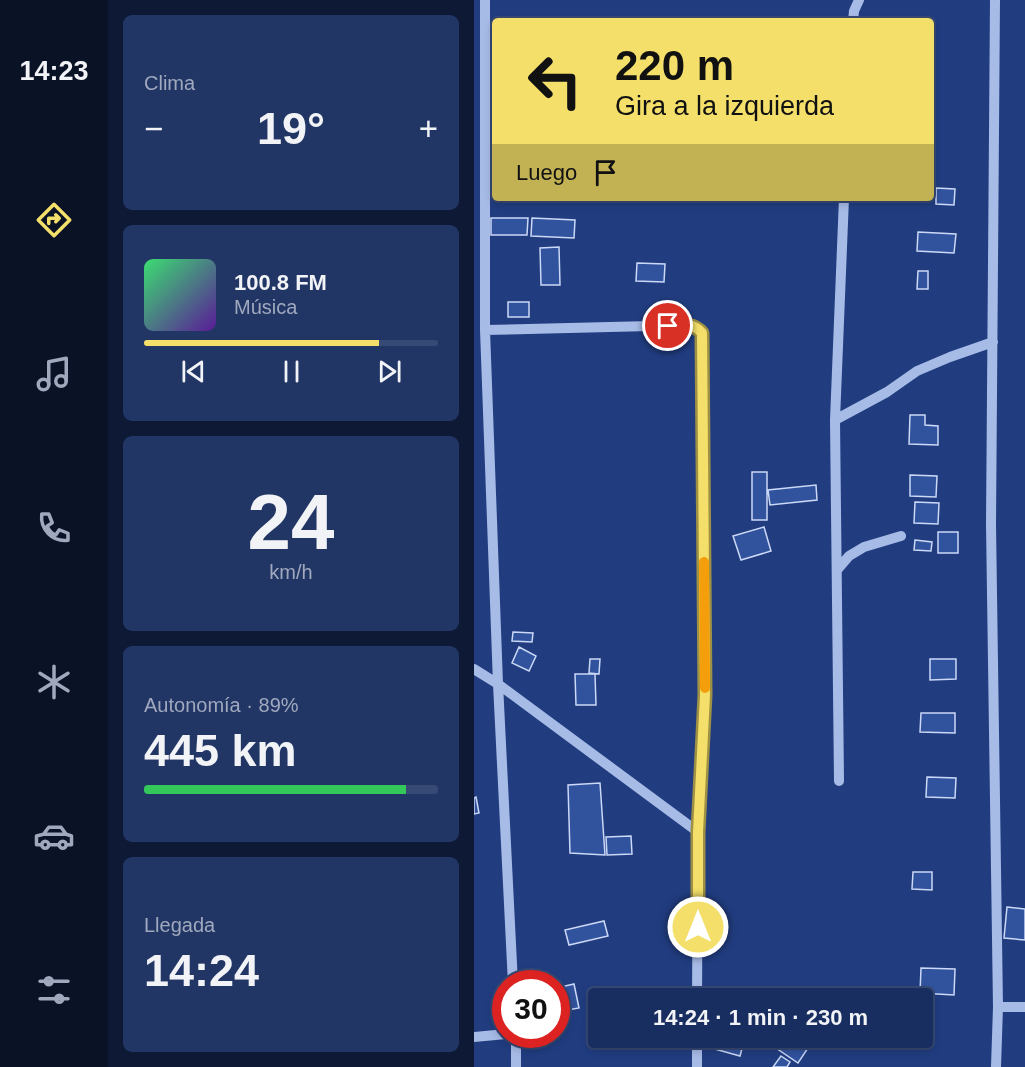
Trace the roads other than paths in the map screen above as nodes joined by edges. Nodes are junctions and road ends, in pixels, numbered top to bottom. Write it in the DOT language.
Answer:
graph roads {
  1 [pos="484,0"];
  2 [pos="859,0"];
  3 [pos="995,0"];
  4 [pos="853,18"];
  5 [pos="844,201"];
  6 [pos="485,330"];
  7 [pos="993,342"];
  8 [pos="835,420"];
  9 [pos="901,536"];
  10 [pos="837,570"];
  11 [pos="474,669"];
  12 [pos="498,684"];
  13 [pos="839,781"];
  14 [pos="698,832"];
  15 [pos="512,970"];
  16 [pos="697,988"];
  17 [pos="998,1007"];
  18 [pos="1025,1007"];
  19 [pos="492,1035"];
  20 [pos="474,1037"];
  21 [pos="516,1048"];
  22 [pos="697,1048"];
  23 [pos="516,1067"];
  24 [pos="697,1067"];
  25 [pos="996,1067"];
  1 -- 6 [label="street"];
  2 -- 4 [label="street"];
  3 -- 7 [label="street"];
  5 -- 8 [label="street"];
  6 -- 12 [label="street"];
  6 -- 14 [label="street"];
  7 -- 8 [label="street"];
  7 -- 17 [label="street"];
  8 -- 10 [label="street"];
  9 -- 10 [label="street"];
  10 -- 13 [label="street"];
  11 -- 12 [label="street"];
  12 -- 14 [label="street"];
  12 -- 15 [label="street"];
  14 -- 16 [label="street"];
  17 -- 18 [label="street"];
  17 -- 25 [label="street"];
  19 -- 20 [label="street"];
  21 -- 23 [label="street"];
  22 -- 24 [label="street"];
}
